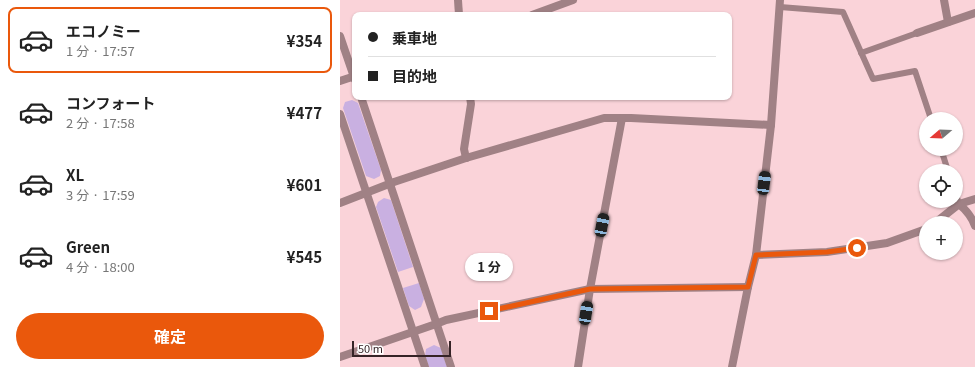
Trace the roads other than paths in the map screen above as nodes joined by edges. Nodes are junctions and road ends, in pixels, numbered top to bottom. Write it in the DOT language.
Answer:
graph roads {
  1 [pos="458,0"];
  2 [pos="573,0"];
  3 [pos="944,0"];
  4 [pos="780,4"];
  5 [pos="459,12"];
  6 [pos="540,12"];
  7 [pos="975,13"];
  8 [pos="948,22"];
  9 [pos="917,34"];
  10 [pos="340,36"];
  11 [pos="861,53"];
  12 [pos="352,70"];
  13 [pos="352,79"];
  14 [pos="340,81"];
  15 [pos="361,100"];
  16 [pos="470,100"];
  17 [pos="929,112"];
  18 [pos="340,114"];
  19 [pos="622,118"];
  20 [pos="772,125"];
  21 [pos="466,158"];
  22 [pos="389,184"];
  23 [pos="367,193"];
  24 [pos="975,199"];
  25 [pos="340,203"];
  26 [pos="963,203"];
  27 [pos="954,208"];
  28 [pos="963,208"];
  29 [pos="944,216"];
  30 [pos="975,226"];
  31 [pos="919,232"];
  32 [pos="756,255"];
  33 [pos="748,287"];
  34 [pos="590,289"];
  35 [pos="436,324"];
  36 [pos="413,332"];
  37 [pos="340,357"];
  38 [pos="425,367"];
  39 [pos="450,367"];
  40 [pos="578,367"];
  41 [pos="732,367"];
  1 -- 5 [label="street"];
  2 -- 6 [label="street"];
  3 -- 8 [label="street"];
  4 -- 11 [label="lane"];
  4 -- 20 [label="street"];
  7 -- 8 [label="street"];
  8 -- 9 [label="street"];
  9 -- 11 [label="lane"];
  10 -- 12 [label="street"];
  11 -- 17 [label="lane"];
  13 -- 14 [label="street"];
  15 -- 22 [label="street"];
  16 -- 21 [label="street"];
  18 -- 23 [label="street"];
  19 -- 20 [label="street"];
  19 -- 21 [label="street"];
  19 -- 34 [label="street"];
  20 -- 32 [label="street"];
  21 -- 22 [label="street"];
  22 -- 23 [label="street"];
  22 -- 35 [label="street"];
  23 -- 25 [label="street"];
  23 -- 36 [label="street"];
  24 -- 26 [label="street"];
  27 -- 29 [label="street"];
  28 -- 30 [label="street"];
  31 -- 32 [label="street"];
  32 -- 33 [label="street"];
  33 -- 34 [label="street"];
  33 -- 41 [label="street"];
  34 -- 35 [label="street"];
  34 -- 40 [label="street"];
  35 -- 36 [label="street"];
  35 -- 39 [label="street"];
  36 -- 37 [label="street"];
  36 -- 38 [label="street"];
}
